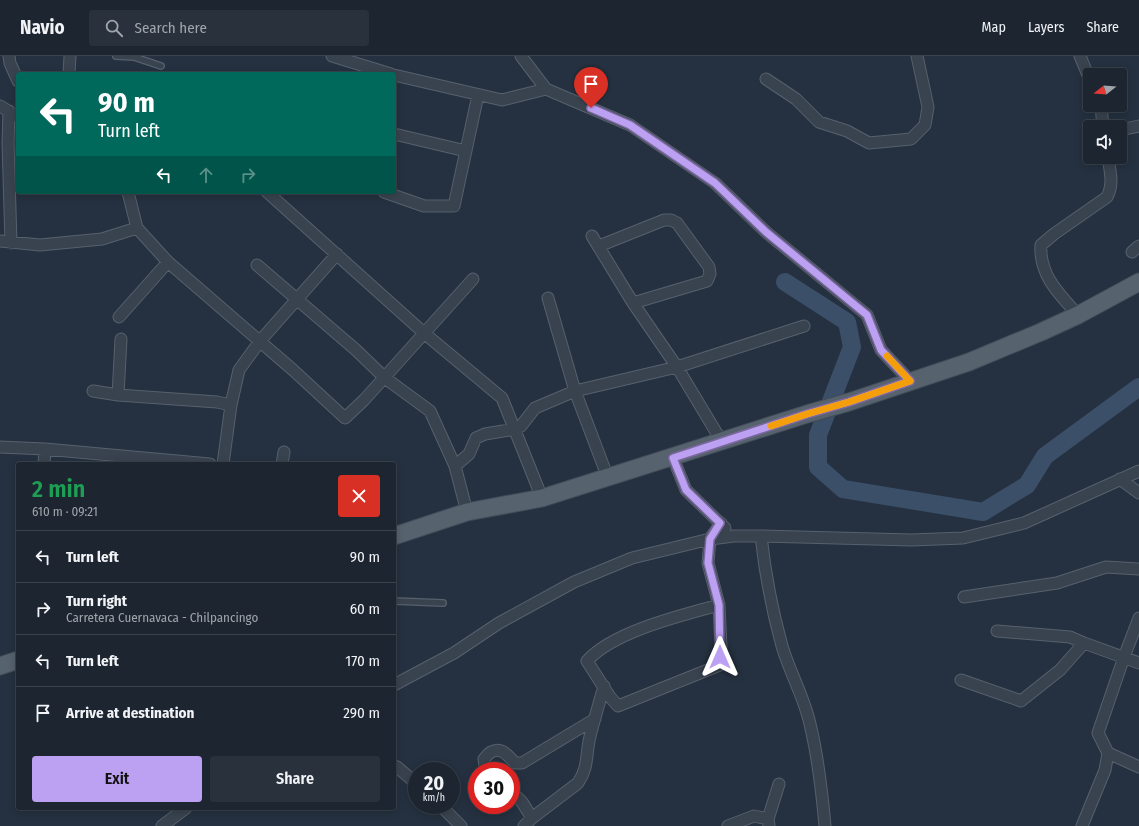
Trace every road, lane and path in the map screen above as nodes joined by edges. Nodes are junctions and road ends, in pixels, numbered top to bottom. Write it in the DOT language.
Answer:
graph roads {
  1 [pos="9,56"];
  2 [pos="70,56"];
  3 [pos="116,56"];
  4 [pos="332,56"];
  5 [pos="521,56"];
  6 [pos="917,56"];
  7 [pos="1080,56"];
  8 [pos="161,66"];
  9 [pos="1085,68"];
  10 [pos="69,72"];
  11 [pos="384,72"];
  12 [pos="396,75"];
  13 [pos="16,78"];
  14 [pos="766,79"];
  15 [pos="546,89"];
  16 [pos="478,95"];
  17 [pos="9,112"];
  18 [pos="1139,126"];
  19 [pos="1127,129"];
  20 [pos="396,134"];
  21 [pos="466,151"];
  22 [pos="1109,164"];
  23 [pos="128,194"];
  24 [pos="269,194"];
  25 [pos="390,194"];
  26 [pos="137,228"];
  27 [pos="592,236"];
  28 [pos="6,242"];
  29 [pos="599,246"];
  30 [pos="337,254"];
  31 [pos="168,262"];
  32 [pos="257,265"];
  33 [pos="473,279"];
  34 [pos="1139,282"];
  35 [pos="297,298"];
  36 [pos="548,298"];
  37 [pos="633,303"];
  38 [pos="1078,315"];
  39 [pos="119,317"];
  40 [pos="804,326"];
  41 [pos="424,333"];
  42 [pos="121,339"];
  43 [pos="260,341"];
  44 [pos="677,367"];
  45 [pos="385,378"];
  46 [pos="910,381"];
  47 [pos="93,391"];
  48 [pos="575,391"];
  49 [pos="118,395"];
  50 [pos="231,406"];
  51 [pos="515,429"];
  52 [pos="722,442"];
  53 [pos="0,447"];
  54 [pos="45,449"];
  55 [pos="284,452"];
  56 [pos="673,458"];
  57 [pos="44,462"];
  58 [pos="188,462"];
  59 [pos="223,462"];
  60 [pos="282,462"];
  61 [pos="455,466"];
  62 [pos="1139,471"];
  63 [pos="608,478"];
  64 [pos="1120,480"];
  65 [pos="1139,493"];
  66 [pos="542,498"];
  67 [pos="467,512"];
  68 [pos="720,523"];
  69 [pos="396,535"];
  70 [pos="734,536"];
  71 [pos="761,536"];
  72 [pos="710,539"];
  73 [pos="1139,569"];
  74 [pos="964,597"];
  75 [pos="396,602"];
  76 [pos="443,603"];
  77 [pos="719,605"];
  78 [pos="1139,618"];
  79 [pos="997,631"];
  80 [pos="1084,643"];
  81 [pos="1124,657"];
  82 [pos="16,661"];
  83 [pos="1139,663"];
  84 [pos="0,666"];
  85 [pos="961,680"];
  86 [pos="396,684"];
  87 [pos="604,686"];
  88 [pos="595,719"];
  89 [pos="1108,753"];
  90 [pos="484,762"];
  91 [pos="514,762"];
  92 [pos="520,762"];
  93 [pos="396,767"];
  94 [pos="1139,767"];
  95 [pos="408,777"];
  96 [pos="779,784"];
  97 [pos="520,800"];
  98 [pos="183,810"];
  99 [pos="449,814"];
  100 [pos="528,822"];
  101 [pos="769,822"];
  102 [pos="162,826"];
  103 [pos="461,826"];
  104 [pos="728,826"];
  105 [pos="825,826"];
  106 [pos="1082,826"];
  1 -- 13 [label="street"];
  2 -- 10 [label="street"];
  3 -- 8 [label="lane"];
  4 -- 11 [label="street"];
  5 -- 15 [label="street"];
  6 -- 14 [label="street"];
  7 -- 9 [label="street"];
  12 -- 16 [label="street"];
  15 -- 16 [label="street"];
  15 -- 46 [label="street"];
  16 -- 21 [label="street"];
  17 -- 28 [label="street"];
  18 -- 19 [label="street"];
  20 -- 21 [label="street"];
  21 -- 25 [label="street"];
  22 -- 38 [label="street"];
  23 -- 26 [label="street"];
  24 -- 30 [label="street"];
  26 -- 28 [label="street"];
  26 -- 31 [label="street"];
  27 -- 29 [label="street"];
  29 -- 37 [label="street"];
  29 -- 37 [label="street"];
  30 -- 35 [label="street"];
  30 -- 41 [label="street"];
  31 -- 39 [label="street"];
  31 -- 43 [label="street"];
  32 -- 35 [label="street"];
  33 -- 41 [label="street"];
  34 -- 38 [label="main road"];
  35 -- 43 [label="street"];
  35 -- 45 [label="street"];
  36 -- 48 [label="street"];
  37 -- 44 [label="street"];
  38 -- 46 [label="main road"];
  40 -- 44 [label="street"];
  41 -- 45 [label="street"];
  41 -- 51 [label="street"];
  42 -- 49 [label="street"];
  43 -- 45 [label="street"];
  43 -- 50 [label="street"];
  44 -- 48 [label="street"];
  44 -- 52 [label="street"];
  45 -- 61 [label="street"];
  46 -- 52 [label="main road"];
  47 -- 49 [label="street"];
  48 -- 51 [label="street"];
  48 -- 63 [label="street"];
  49 -- 50 [label="street"];
  50 -- 59 [label="street"];
  51 -- 61 [label="street"];
  51 -- 66 [label="street"];
  52 -- 56 [label="main road"];
  53 -- 54 [label="street"];
  54 -- 57 [label="street"];
  54 -- 58 [label="street"];
  55 -- 60 [label="street"];
  56 -- 63 [label="main road"];
  56 -- 68 [label="street"];
  61 -- 67 [label="street"];
  62 -- 64 [label="street"];
  63 -- 66 [label="main road"];
  64 -- 65 [label="street"];
  64 -- 71 [label="street"];
  66 -- 67 [label="main road"];
  67 -- 69 [label="main road"];
  68 -- 70 [label="street"];
  68 -- 72 [label="street"];
  70 -- 71 [label="street"];
  70 -- 72 [label="street"];
  71 -- 105 [label="street"];
  72 -- 77 [label="street"];
  72 -- 86 [label="street"];
  73 -- 74 [label="street"];
  75 -- 76 [label="lane"];
  77 -- 87 [label="street"];
  77 -- 87 [label="street"];
  78 -- 81 [label="street"];
  79 -- 80 [label="street"];
  80 -- 81 [label="street"];
  80 -- 85 [label="street"];
  81 -- 83 [label="street"];
  81 -- 89 [label="street"];
  82 -- 84 [label="main road"];
  87 -- 88 [label="street"];
  88 -- 92 [label="street"];
  88 -- 100 [label="street"];
  89 -- 94 [label="street"];
  89 -- 106 [label="street"];
  90 -- 91 [label="street"];
  93 -- 95 [label="street"];
  96 -- 101 [label="street"];
  97 -- 100 [label="street"];
  98 -- 102 [label="street"];
  99 -- 103 [label="street"];
  101 -- 104 [label="street"];
}
